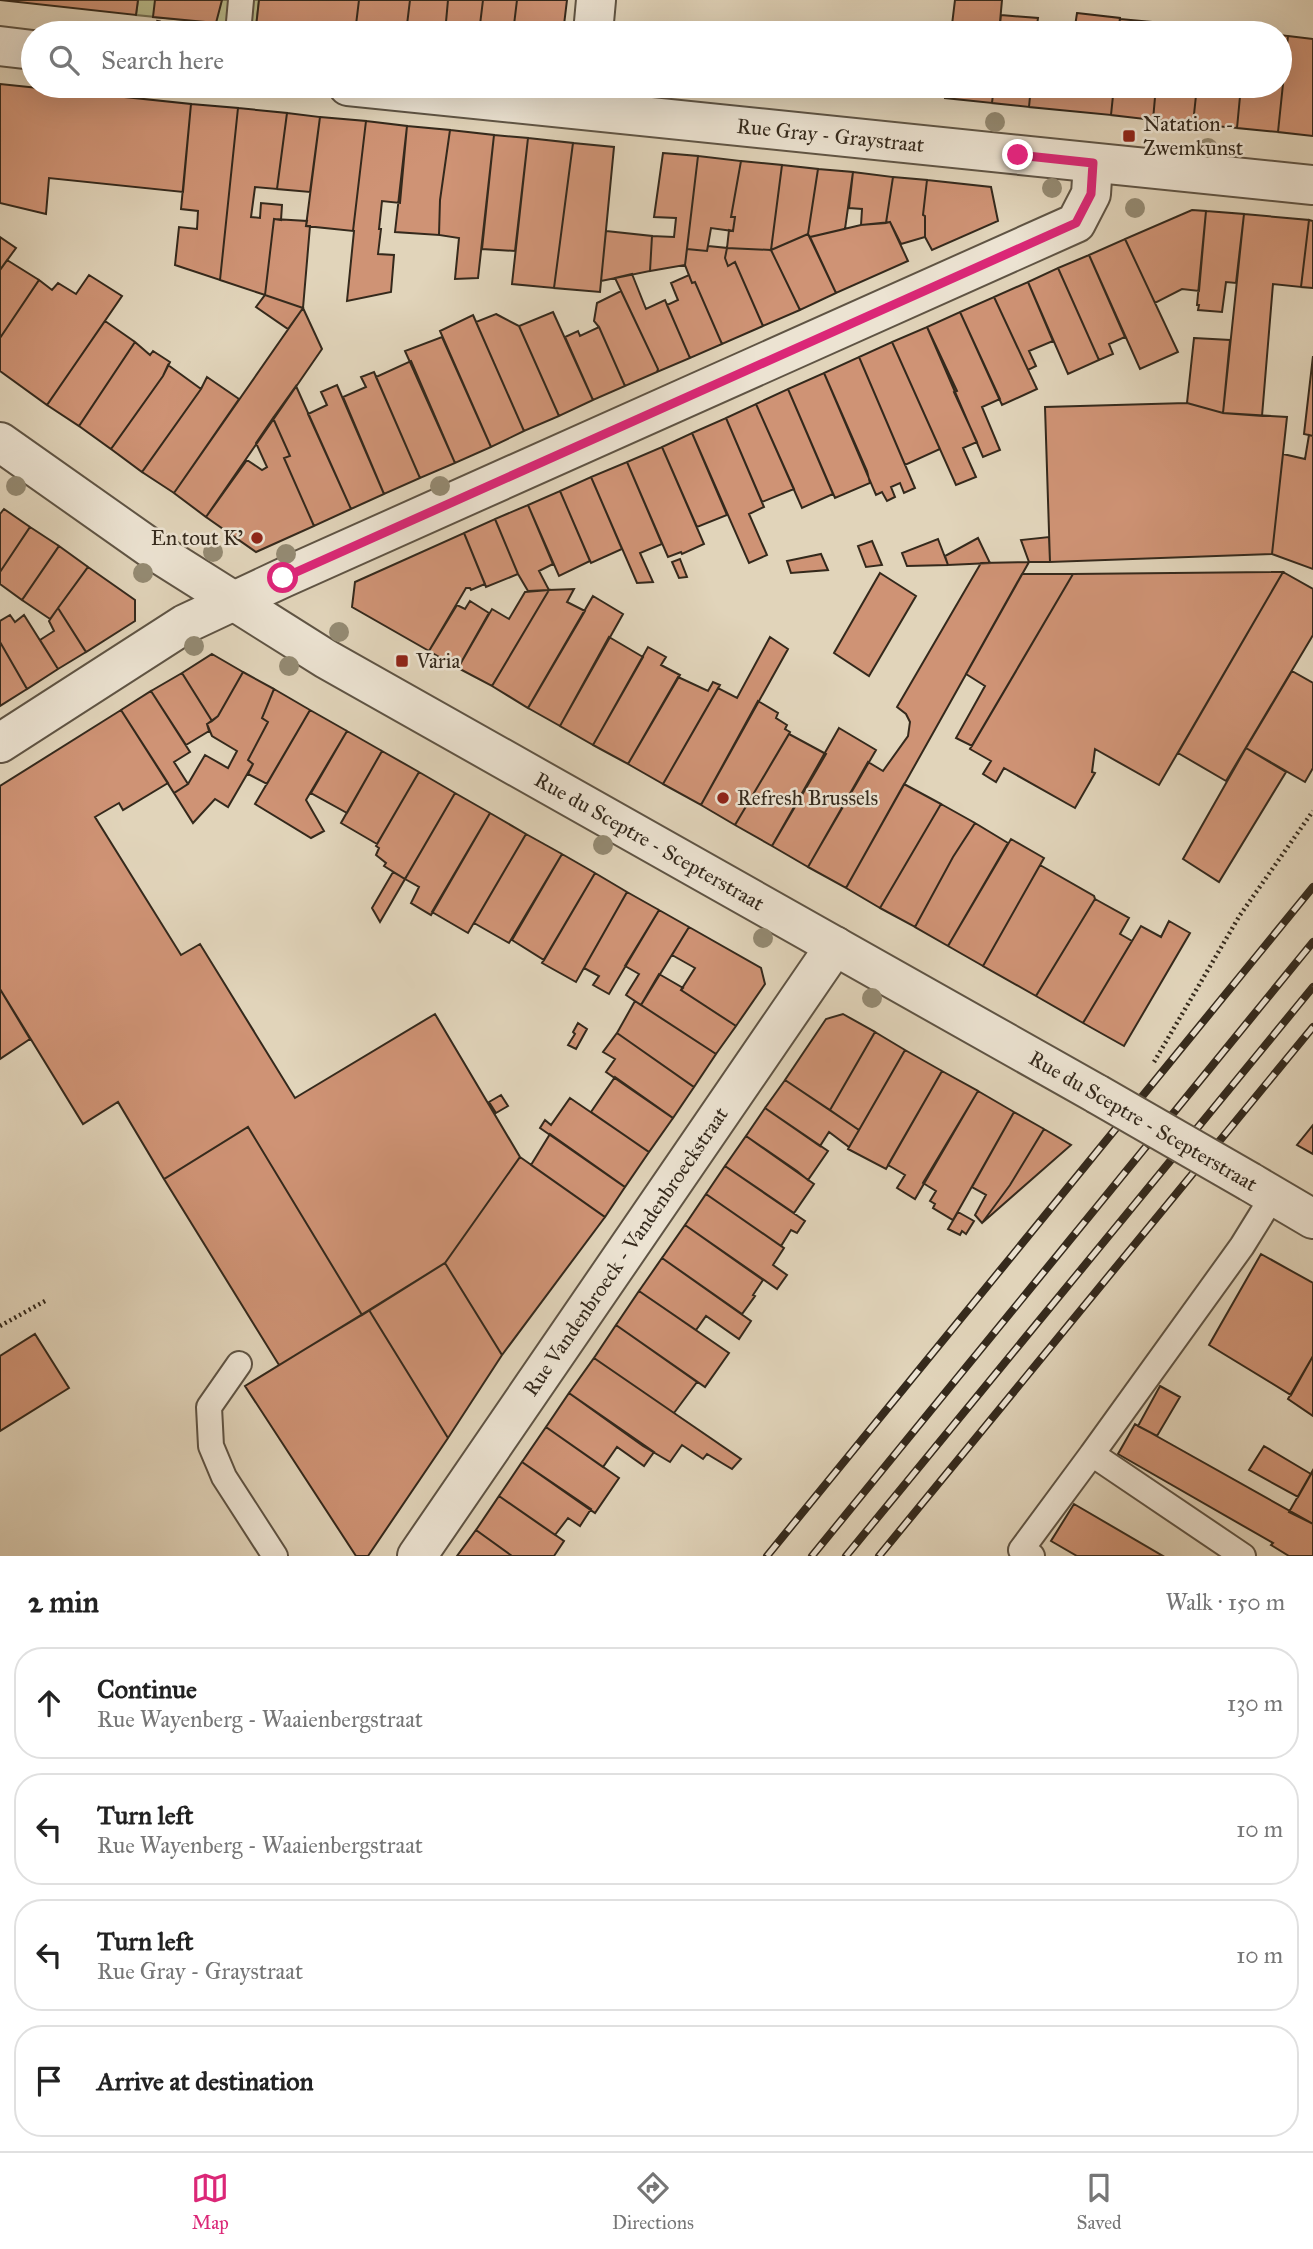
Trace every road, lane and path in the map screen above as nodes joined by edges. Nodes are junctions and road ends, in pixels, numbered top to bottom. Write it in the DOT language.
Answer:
graph roads {
  1 [pos="241,0"];
  2 [pos="596,0"];
  3 [pos="159,17"];
  4 [pos="159,21"];
  5 [pos="239,21"];
  6 [pos="594,21"];
  7 [pos="0,46"];
  8 [pos="21,49"];
  9 [pos="586,98"];
  10 [pos="1093,163"];
  11 [pos="1313,185"];
  12 [pos="0,442"];
  13 [pos="235,600"];
  14 [pos="0,743"];
  15 [pos="1313,811"];
  16 [pos="835,946"];
  17 [pos="1154,1062"];
  18 [pos="1270,1195"];
  19 [pos="1313,1219"];
  20 [pos="45,1301"];
  21 [pos="0,1326"];
  22 [pos="239,1364"];
  23 [pos="1092,1454"];
  24 [pos="275,1556"];
  25 [pos="417,1556"];
  26 [pos="1032,1556"];
  27 [pos="1243,1556"];
  1 -- 5 [label="lane"];
  2 -- 6 [label="street"];
  3 -- 4 [label="path"];
  7 -- 8 [label="street"];
  9 -- 10 [label="street, Rue Gray - Graystraat"];
  10 -- 11 [label="street, Rue Gray - Graystraat"];
  10 -- 13 [label="street"];
  12 -- 13 [label="street, Rue du Sceptre - Scepterstraat"];
  13 -- 14 [label="street"];
  13 -- 16 [label="street, Rue du Sceptre - Scepterstraat"];
  15 -- 17 [label="path"];
  16 -- 18 [label="street, Rue du Sceptre - Scepterstraat, bridge"];
  16 -- 25 [label="street, Rue Vandenbroeck - Vandenbroeckstraat"];
  18 -- 19 [label="street, Rue du Sceptre - Scepterstraat"];
  18 -- 23 [label="lane"];
  20 -- 21 [label="path"];
  22 -- 24 [label="lane"];
  23 -- 26 [label="lane"];
  23 -- 27 [label="lane"];
}
